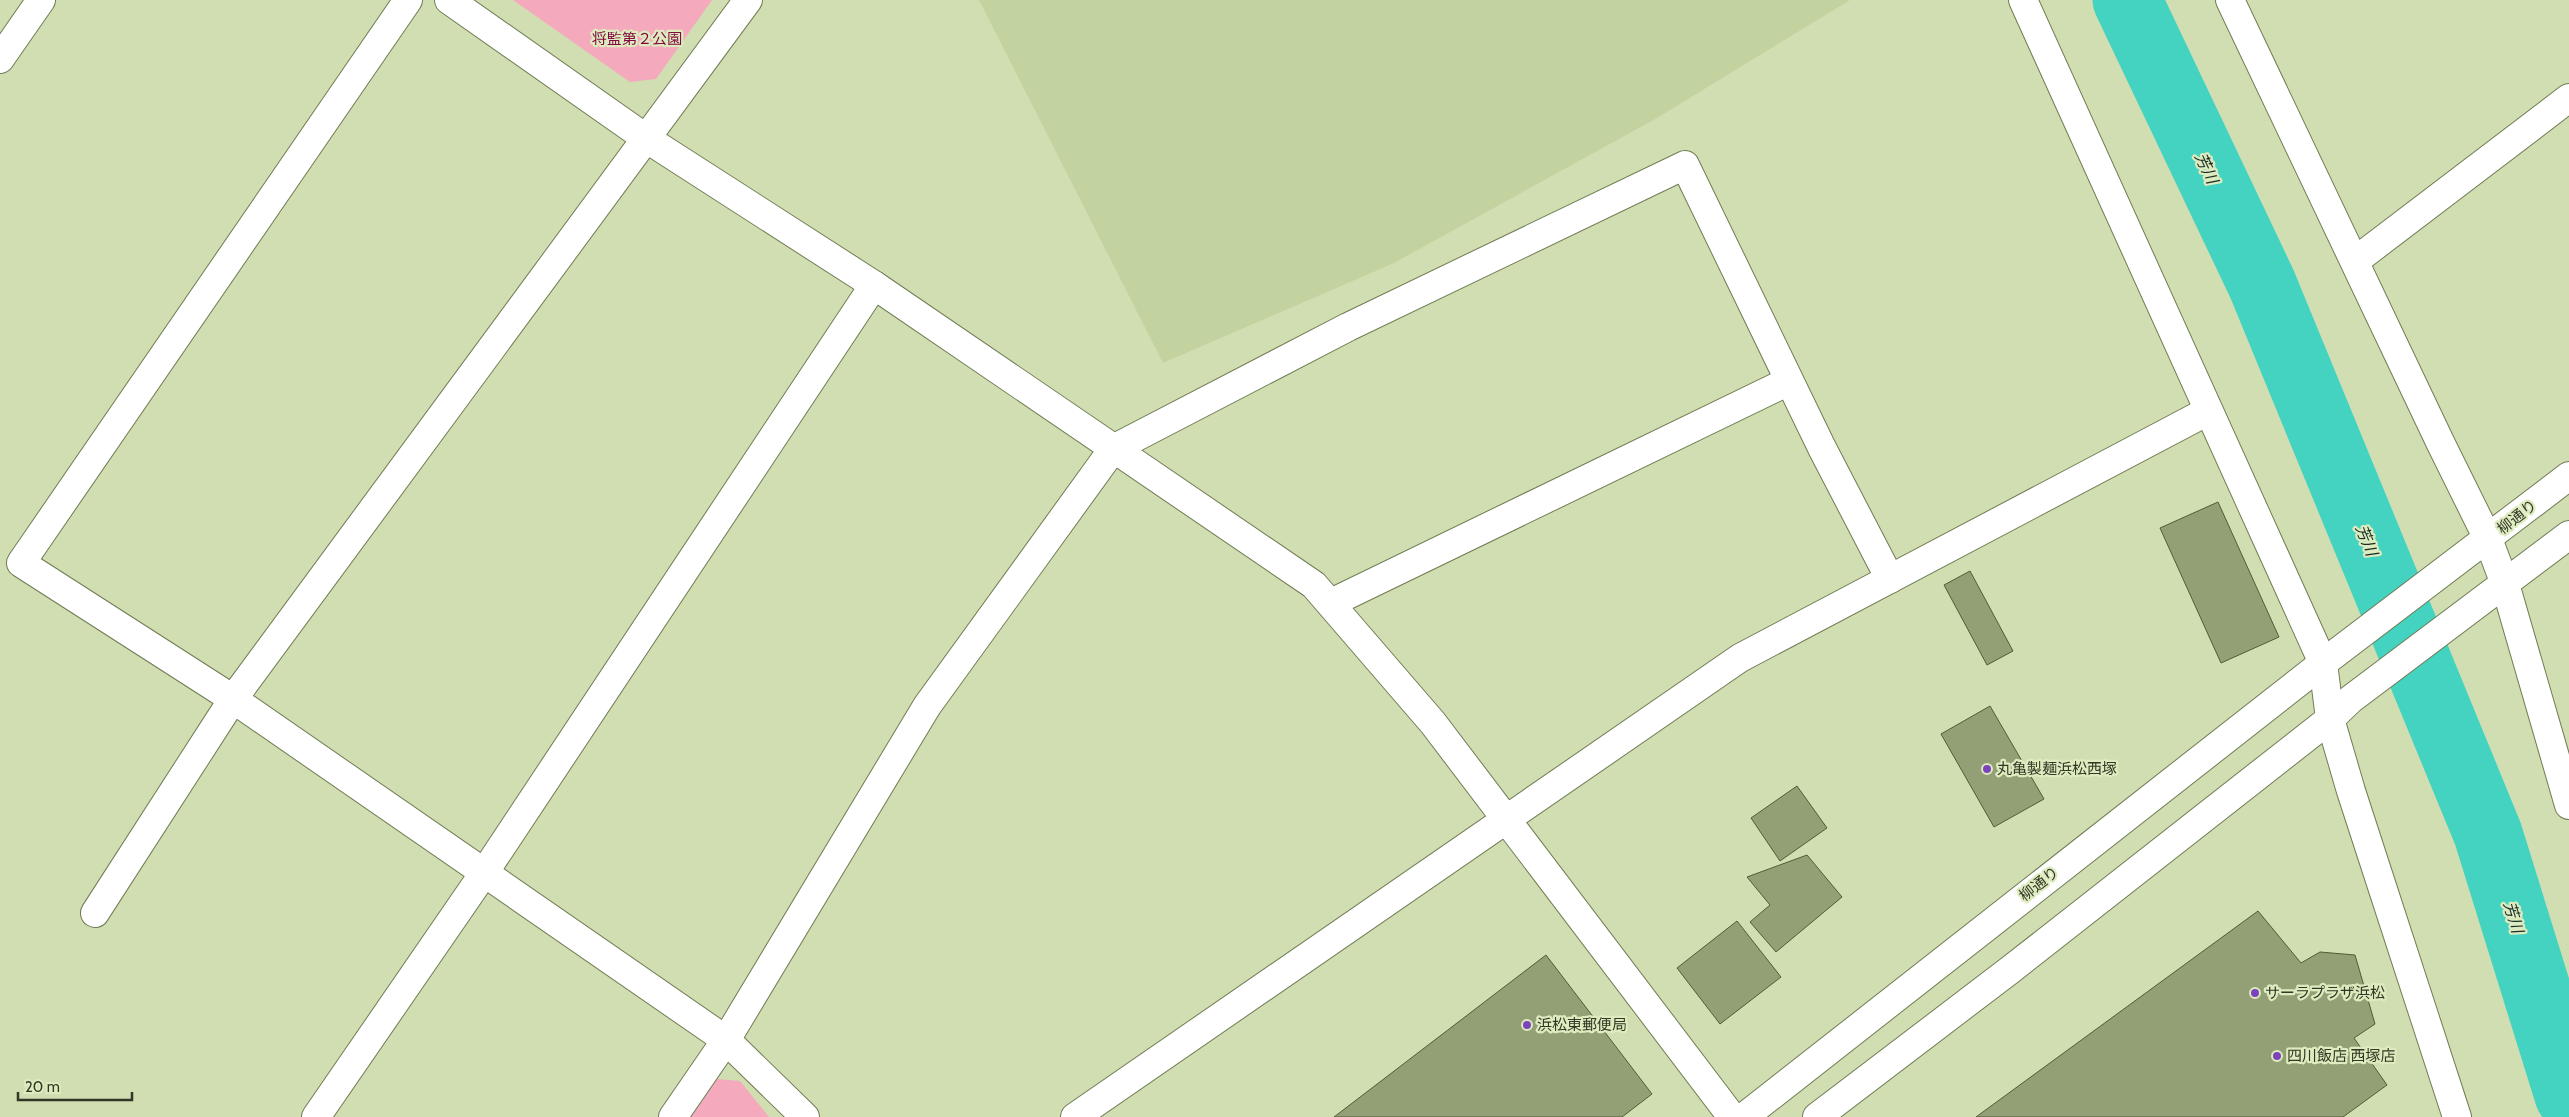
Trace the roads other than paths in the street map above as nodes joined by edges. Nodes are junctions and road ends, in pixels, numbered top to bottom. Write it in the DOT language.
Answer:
graph roads {
  1 [pos="41,0"];
  2 [pos="408,0"];
  3 [pos="449,0"];
  4 [pos="748,0"];
  5 [pos="2023,0"];
  6 [pos="2230,0"];
  7 [pos="0,59"];
  8 [pos="2569,98"];
  9 [pos="648,139"];
  10 [pos="2355,261"];
  11 [pos="874,285"];
  12 [pos="1789,382"];
  13 [pos="2208,410"];
  14 [pos="1112,449"];
  15 [pos="2569,476"];
  16 [pos="2569,535"];
  17 [pos="2488,539"];
  18 [pos="1890,579"];
  19 [pos="2505,584"];
  20 [pos="1332,603"];
  21 [pos="2329,659"];
  22 [pos="233,699"];
  23 [pos="2330,719"];
  24 [pos="2569,805"];
  25 [pos="1508,819"];
  26 [pos="484,873"];
  27 [pos="95,913"];
  28 [pos="726,1040"];
  29 [pos="316,1117"];
  30 [pos="673,1117"];
  31 [pos="805,1117"];
  32 [pos="1075,1117"];
  33 [pos="1732,1117"];
  34 [pos="1744,1117"];
  35 [pos="1818,1117"];
  36 [pos="2457,1117"];
  1 -- 7 [label="street"];
  2 -- 22 [label="street"];
  3 -- 9 [label="street"];
  4 -- 9 [label="street"];
  5 -- 13 [label="street"];
  6 -- 10 [label="street"];
  8 -- 10 [label="street"];
  9 -- 11 [label="street"];
  9 -- 22 [label="street"];
  10 -- 17 [label="street"];
  11 -- 14 [label="street"];
  11 -- 26 [label="street"];
  12 -- 14 [label="street"];
  12 -- 18 [label="street"];
  12 -- 20 [label="street"];
  13 -- 18 [label="street"];
  13 -- 21 [label="street"];
  14 -- 20 [label="street"];
  14 -- 28 [label="street"];
  15 -- 17 [label="street, 柳通り"];
  16 -- 19 [label="street"];
  17 -- 19 [label="street"];
  17 -- 21 [label="street, 柳通り"];
  18 -- 25 [label="street"];
  19 -- 23 [label="street"];
  19 -- 24 [label="street"];
  20 -- 25 [label="street"];
  21 -- 23 [label="street"];
  21 -- 34 [label="street, 柳通り"];
  22 -- 26 [label="street"];
  22 -- 27 [label="street"];
  23 -- 35 [label="street"];
  23 -- 36 [label="street"];
  25 -- 32 [label="street"];
  25 -- 33 [label="street"];
  26 -- 28 [label="street"];
  26 -- 29 [label="street"];
  28 -- 30 [label="street"];
  28 -- 31 [label="street"];
}
